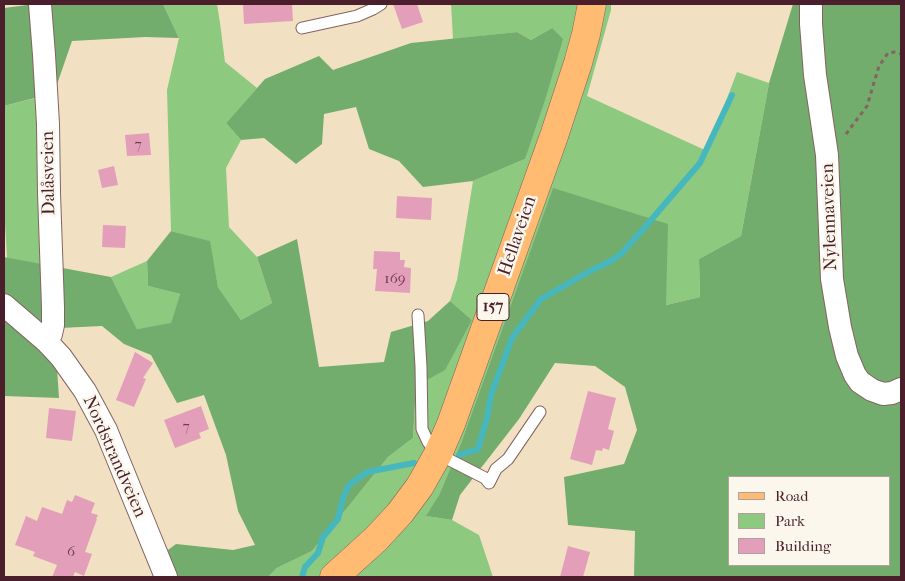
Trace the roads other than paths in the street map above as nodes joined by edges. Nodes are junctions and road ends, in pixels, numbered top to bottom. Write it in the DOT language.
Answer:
graph roads {
  1 [pos="40,4"];
  2 [pos="382,4"];
  3 [pos="592,4"];
  4 [pos="811,4"];
  5 [pos="302,28"];
  6 [pos="4,305"];
  7 [pos="418,315"];
  8 [pos="47,342"];
  9 [pos="901,389"];
  10 [pos="540,412"];
  11 [pos="438,454"];
  12 [pos="166,577"];
  13 [pos="334,577"];
  1 -- 8 [label="street, Dalåsveien"];
  2 -- 5 [label="lane"];
  3 -- 11 [label="main road, Hellaveien / 157"];
  4 -- 9 [label="street, Nylennaveien"];
  6 -- 8 [label="street, Nordstrandveien"];
  7 -- 11 [label="lane"];
  8 -- 12 [label="street, Nordstrandveien"];
  10 -- 11 [label="lane"];
  11 -- 13 [label="main road, Hellaveien / 157"];
}
